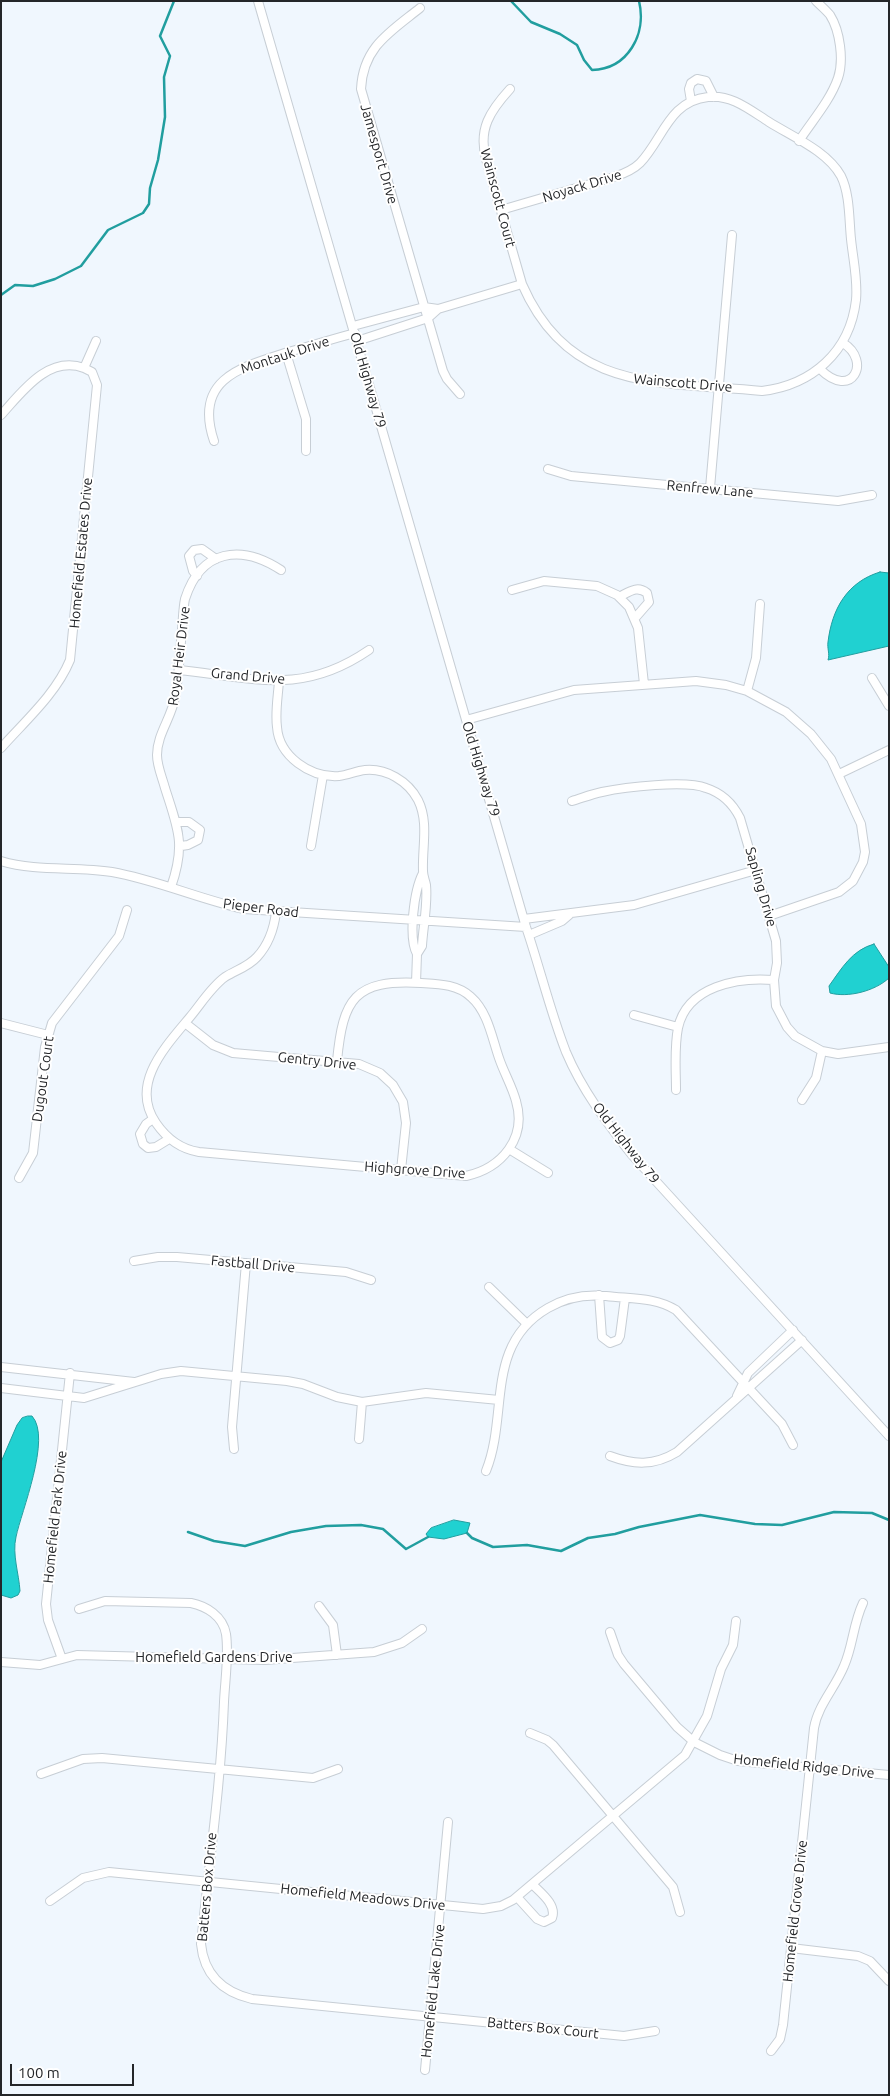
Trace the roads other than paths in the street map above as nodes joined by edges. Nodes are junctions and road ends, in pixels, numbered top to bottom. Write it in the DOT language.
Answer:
graph roads {
  1 [pos="258,1"];
  2 [pos="816,1"];
  3 [pos="420,8"];
  4 [pos="510,90"];
  5 [pos="714,97"];
  6 [pos="692,101"];
  7 [pos="799,141"];
  8 [pos="501,210"];
  9 [pos="732,235"];
  10 [pos="522,284"];
  11 [pos="424,306"];
  12 [pos="438,309"];
  13 [pos="428,318"];
  14 [pos="355,333"];
  15 [pos="96,341"];
  16 [pos="842,343"];
  17 [pos="286,353"];
  18 [pos="84,368"];
  19 [pos="820,369"];
  20 [pos="720,387"];
  21 [pos="460,394"];
  22 [pos="1,415"];
  23 [pos="214,441"];
  24 [pos="306,451"];
  25 [pos="548,469"];
  26 [pos="710,488"];
  27 [pos="872,495"];
  28 [pos="216,559"];
  29 [pos="281,570"];
  30 [pos="197,576"];
  31 [pos="512,590"];
  32 [pos="619,597"];
  33 [pos="760,604"];
  34 [pos="635,618"];
  35 [pos="369,650"];
  36 [pos="179,670"];
  37 [pos="872,678"];
  38 [pos="279,681"];
  39 [pos="644,684"];
  40 [pos="747,691"];
  41 [pos="889,706"];
  42 [pos="466,720"];
  43 [pos="1,748"];
  44 [pos="889,750"];
  45 [pos="839,774"];
  46 [pos="322,775"];
  47 [pos="572,801"];
  48 [pos="176,822"];
  49 [pos="180,846"];
  50 [pos="311,846"];
  51 [pos="1,861"];
  52 [pos="756,870"];
  53 [pos="422,873"];
  54 [pos="171,887"];
  55 [pos="127,910"];
  56 [pos="276,912"];
  57 [pos="569,915"];
  58 [pos="769,916"];
  59 [pos="413,920"];
  60 [pos="424,920"];
  61 [pos="527,927"];
  62 [pos="418,954"];
  63 [pos="774,980"];
  64 [pos="416,983"];
  65 [pos="634,1015"];
  66 [pos="1,1023"];
  67 [pos="185,1023"];
  68 [pos="678,1027"];
  69 [pos="48,1034"];
  70 [pos="889,1047"];
  71 [pos="822,1051"];
  72 [pos="337,1061"];
  73 [pos="676,1090"];
  74 [pos="802,1100"];
  75 [pos="153,1119"];
  76 [pos="169,1139"];
  77 [pos="509,1149"];
  78 [pos="401,1170"];
  79 [pos="548,1173"];
  80 [pos="19,1178"];
  81 [pos="134,1261"];
  82 [pos="246,1263"];
  83 [pos="371,1280"];
  84 [pos="489,1287"];
  85 [pos="599,1295"];
  86 [pos="625,1298"];
  87 [pos="527,1324"];
  88 [pos="793,1330"];
  89 [pos="802,1340"];
  90 [pos="1,1367"];
  91 [pos="70,1373"];
  92 [pos="236,1376"];
  93 [pos="743,1381"];
  94 [pos="138,1382"];
  95 [pos="1,1388"];
  96 [pos="750,1389"];
  97 [pos="69,1396"];
  98 [pos="736,1397"];
  99 [pos="499,1400"];
  100 [pos="362,1402"];
  101 [pos="889,1436"];
  102 [pos="359,1439"];
  103 [pos="793,1445"];
  104 [pos="234,1449"];
  105 [pos="610,1456"];
  106 [pos="486,1471"];
  107 [pos="863,1603"];
  108 [pos="319,1606"];
  109 [pos="79,1609"];
  110 [pos="736,1621"];
  111 [pos="422,1628"];
  112 [pos="610,1632"];
  113 [pos="337,1655"];
  114 [pos="62,1659"];
  115 [pos="226,1659"];
  116 [pos="1,1662"];
  117 [pos="530,1733"];
  118 [pos="694,1742"];
  119 [pos="219,1768"];
  120 [pos="810,1768"];
  121 [pos="338,1769"];
  122 [pos="41,1774"];
  123 [pos="889,1775"];
  124 [pos="614,1815"];
  125 [pos="448,1822"];
  126 [pos="207,1881"];
  127 [pos="532,1884"];
  128 [pos="517,1897"];
  129 [pos="50,1901"];
  130 [pos="442,1904"];
  131 [pos="680,1912"];
  132 [pos="791,1948"];
  133 [pos="889,1981"];
  134 [pos="431,2017"];
  135 [pos="655,2032"];
  136 [pos="771,2051"];
  137 [pos="425,2070"];
  1 -- 14 [label="street, Old Highway 79"];
  2 -- 7 [label="street"];
  3 -- 11 [label="street, Jamesport Drive"];
  4 -- 8 [label="street, Wainscott Court"];
  5 -- 6 [label="street, Noyack Drive"];
  5 -- 6 [label="street"];
  5 -- 7 [label="street, Noyack Drive"];
  6 -- 8 [label="street, Noyack Drive"];
  7 -- 16 [label="street, Wainscott Drive"];
  8 -- 10 [label="street, Wainscott Court"];
  9 -- 20 [label="street"];
  10 -- 12 [label="street"];
  10 -- 20 [label="street, Wainscott Drive"];
  11 -- 12 [label="street"];
  11 -- 13 [label="street, Jamesport Drive"];
  11 -- 14 [label="street"];
  12 -- 13 [label="street"];
  13 -- 14 [label="street"];
  13 -- 21 [label="street, Jamesport Drive"];
  14 -- 17 [label="street, Montauk Drive"];
  14 -- 42 [label="street, Old Highway 79"];
  15 -- 18 [label="street"];
  16 -- 19 [label="street, Wainscott Drive"];
  16 -- 19 [label="street"];
  17 -- 23 [label="street, Montauk Drive"];
  17 -- 24 [label="street"];
  18 -- 22 [label="street"];
  18 -- 43 [label="street, Homefield Estates Drive"];
  19 -- 20 [label="street, Wainscott Drive"];
  20 -- 26 [label="street"];
  25 -- 26 [label="street, Renfrew Lane"];
  26 -- 27 [label="street, Renfrew Lane"];
  28 -- 29 [label="street"];
  28 -- 30 [label="street, Royal Heir Drive"];
  28 -- 30 [label="street"];
  30 -- 36 [label="street, Royal Heir Drive"];
  31 -- 32 [label="street"];
  32 -- 34 [label="street"];
  32 -- 34 [label="street"];
  33 -- 40 [label="street"];
  34 -- 39 [label="street"];
  35 -- 38 [label="street, Grand Drive"];
  36 -- 38 [label="street, Grand Drive"];
  36 -- 48 [label="street, Royal Heir Drive"];
  37 -- 41 [label="street"];
  38 -- 46 [label="street"];
  39 -- 40 [label="street"];
  39 -- 42 [label="street"];
  40 -- 45 [label="street"];
  42 -- 61 [label="street, Old Highway 79"];
  44 -- 45 [label="street"];
  45 -- 58 [label="street"];
  46 -- 50 [label="street"];
  46 -- 53 [label="street"];
  47 -- 52 [label="street, Sapling Drive"];
  48 -- 49 [label="street, Royal Heir Drive"];
  48 -- 49 [label="street"];
  49 -- 54 [label="street, Royal Heir Drive"];
  51 -- 54 [label="street, Pieper Road"];
  52 -- 57 [label="street"];
  52 -- 58 [label="street, Sapling Drive"];
  53 -- 59 [label="street"];
  53 -- 60 [label="street"];
  54 -- 56 [label="street, Pieper Road"];
  55 -- 69 [label="street, Dugout Court"];
  56 -- 59 [label="street, Pieper Road"];
  56 -- 67 [label="street, Highgrove Drive"];
  57 -- 61 [label="street"];
  57 -- 61 [label="street"];
  58 -- 63 [label="street, Sapling Drive"];
  59 -- 60 [label="street, Pieper Road"];
  59 -- 62 [label="street"];
  60 -- 61 [label="street, Pieper Road"];
  60 -- 62 [label="street"];
  61 -- 88 [label="street, Old Highway 79"];
  62 -- 64 [label="street"];
  63 -- 68 [label="street"];
  63 -- 71 [label="street, Sapling Drive"];
  64 -- 72 [label="street, Highgrove Drive"];
  64 -- 77 [label="street, Highgrove Drive"];
  65 -- 68 [label="street"];
  66 -- 69 [label="street"];
  67 -- 72 [label="street, Gentry Drive"];
  67 -- 75 [label="street, Highgrove Drive"];
  68 -- 73 [label="street"];
  69 -- 80 [label="street, Dugout Court"];
  70 -- 71 [label="street, Sapling Drive"];
  71 -- 74 [label="street"];
  72 -- 78 [label="street, Gentry Drive"];
  75 -- 76 [label="street, Highgrove Drive"];
  75 -- 76 [label="street"];
  76 -- 78 [label="street, Highgrove Drive"];
  77 -- 78 [label="street, Highgrove Drive"];
  77 -- 79 [label="street"];
  81 -- 82 [label="street, Fastball Drive"];
  82 -- 83 [label="street, Fastball Drive"];
  82 -- 92 [label="street"];
  84 -- 87 [label="street"];
  85 -- 86 [label="street"];
  85 -- 86 [label="street"];
  85 -- 87 [label="street"];
  86 -- 93 [label="street"];
  87 -- 99 [label="street"];
  88 -- 89 [label="street, Old Highway 79"];
  88 -- 93 [label="street"];
  89 -- 96 [label="street"];
  89 -- 101 [label="street, Old Highway 79"];
  90 -- 91 [label="street"];
  91 -- 94 [label="street"];
  91 -- 97 [label="street, Homefield Park Drive"];
  92 -- 94 [label="street"];
  92 -- 100 [label="street"];
  92 -- 104 [label="street"];
  93 -- 96 [label="street"];
  93 -- 98 [label="street"];
  94 -- 97 [label="street"];
  95 -- 97 [label="street"];
  96 -- 98 [label="street"];
  96 -- 103 [label="street"];
  97 -- 114 [label="street, Homefield Park Drive"];
  98 -- 105 [label="street"];
  99 -- 100 [label="street"];
  99 -- 106 [label="street"];
  100 -- 102 [label="street"];
  107 -- 120 [label="street, Homefield Grove Drive"];
  108 -- 113 [label="street"];
  109 -- 115 [label="street, Batters Box Drive"];
  110 -- 118 [label="street, Homefield Meadows Drive"];
  111 -- 113 [label="street, Homefield Gardens Drive"];
  112 -- 118 [label="street, Homefield Ridge Drive"];
  113 -- 115 [label="street, Homefield Gardens Drive"];
  114 -- 115 [label="street, Homefield Gardens Drive"];
  114 -- 116 [label="street, Homefield Gardens Drive"];
  115 -- 119 [label="street, Batters Box Drive"];
  117 -- 124 [label="street"];
  118 -- 120 [label="street, Homefield Ridge Drive"];
  118 -- 124 [label="street, Homefield Meadows Drive"];
  119 -- 121 [label="street"];
  119 -- 122 [label="street"];
  119 -- 126 [label="street, Batters Box Drive"];
  120 -- 123 [label="street, Homefield Ridge Drive"];
  120 -- 132 [label="street, Homefield Grove Drive"];
  124 -- 127 [label="street, Homefield Meadows Drive"];
  124 -- 131 [label="street"];
  125 -- 130 [label="street, Homefield Lake Drive"];
  126 -- 129 [label="street, Homefield Meadows Drive"];
  126 -- 130 [label="street, Homefield Meadows Drive"];
  126 -- 134 [label="street, Batters Box Drive"];
  127 -- 128 [label="street, Homefield Meadows Drive"];
  127 -- 128 [label="street"];
  128 -- 130 [label="street, Homefield Meadows Drive"];
  130 -- 134 [label="street, Homefield Lake Drive"];
  132 -- 133 [label="street"];
  132 -- 136 [label="street, Homefield Grove Drive"];
  134 -- 135 [label="street, Batters Box Court"];
  134 -- 137 [label="street, Homefield Lake Drive"];
}
